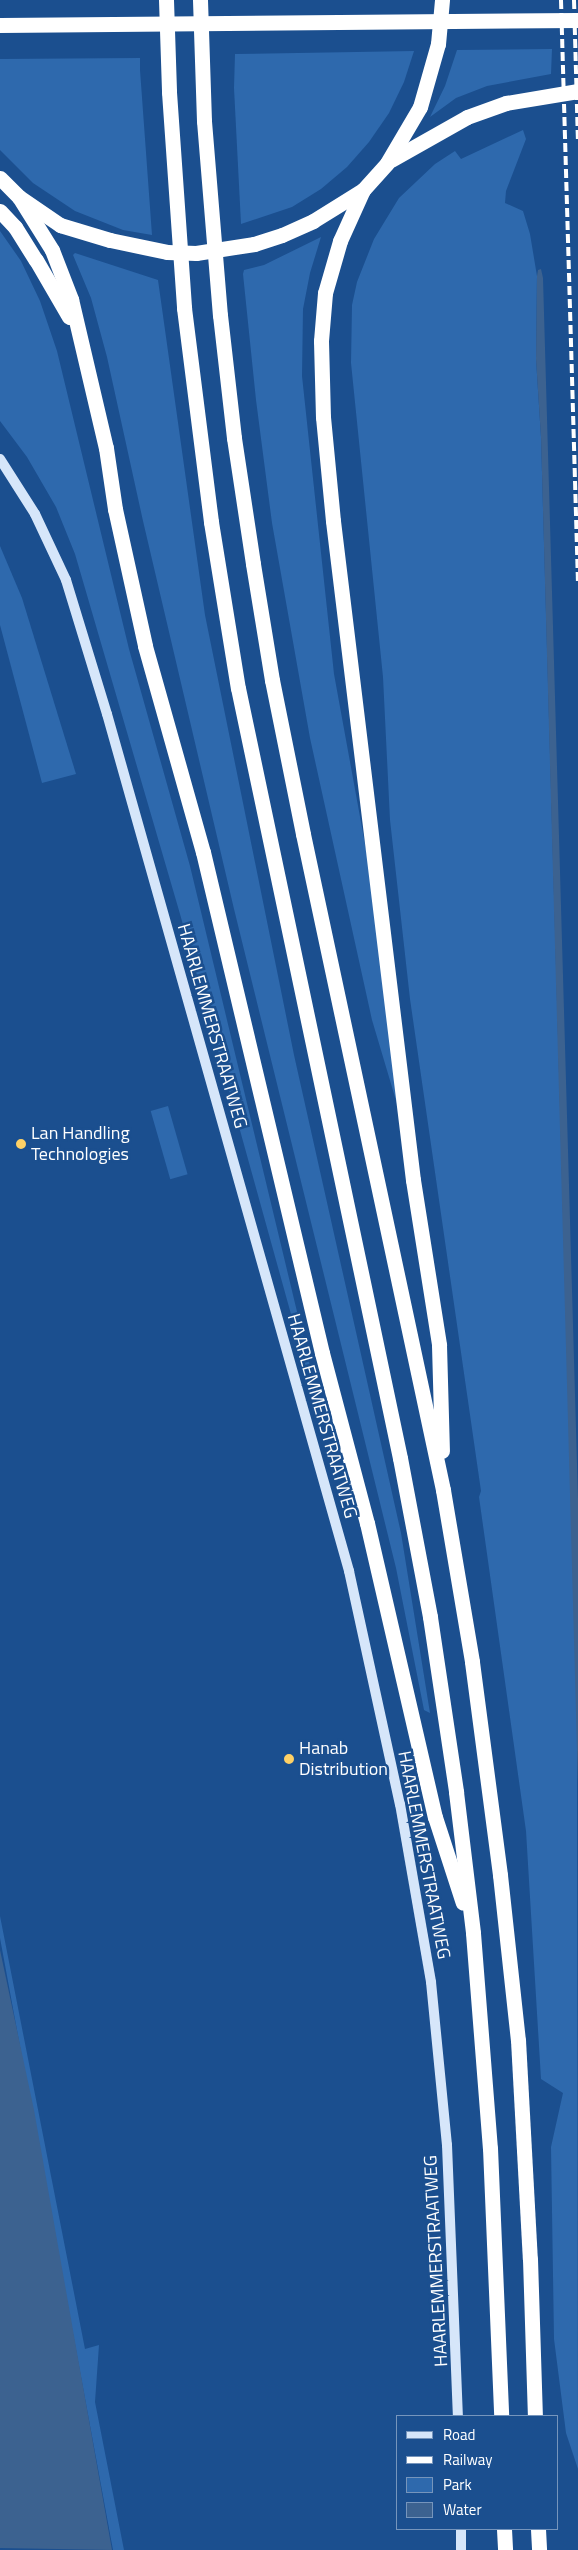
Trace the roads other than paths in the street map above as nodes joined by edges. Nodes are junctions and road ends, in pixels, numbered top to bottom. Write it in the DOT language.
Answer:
graph roads {
  1 [pos="166,0"];
  2 [pos="200,0"];
  3 [pos="442,0"];
  4 [pos="578,20"];
  5 [pos="0,25"];
  6 [pos="578,91"];
  7 [pos="387,162"];
  8 [pos="0,178"];
  9 [pos="363,190"];
  10 [pos="18,197"];
  11 [pos="0,211"];
  12 [pos="83,348"];
  13 [pos="0,459"];
  14 [pos="443,1490"];
  15 [pos="473,1933"];
  16 [pos="458,2415"];
  17 [pos="501,2415"];
  18 [pos="535,2415"];
  19 [pos="460,2530"];
  20 [pos="504,2530"];
  21 [pos="538,2530"];
  22 [pos="461,2550"];
  23 [pos="505,2550"];
  24 [pos="538,2550"];
  1 -- 15 [label="highway"];
  2 -- 14 [label="highway"];
  3 -- 7 [label="highway"];
  4 -- 5 [label="highway, bridge"];
  6 -- 7 [label="highway, bridge"];
  7 -- 9 [label="highway"];
  8 -- 10 [label="highway"];
  9 -- 10 [label="highway, bridge"];
  9 -- 14 [label="highway"];
  10 -- 12 [label="highway"];
  11 -- 12 [label="highway"];
  12 -- 15 [label="highway"];
  13 -- 16 [label="main road, HAARLEMMERSTRAATWEG"];
  14 -- 18 [label="highway"];
  15 -- 17 [label="highway"];
  19 -- 22 [label="main road"];
  20 -- 23 [label="highway"];
  21 -- 24 [label="highway"];
}
